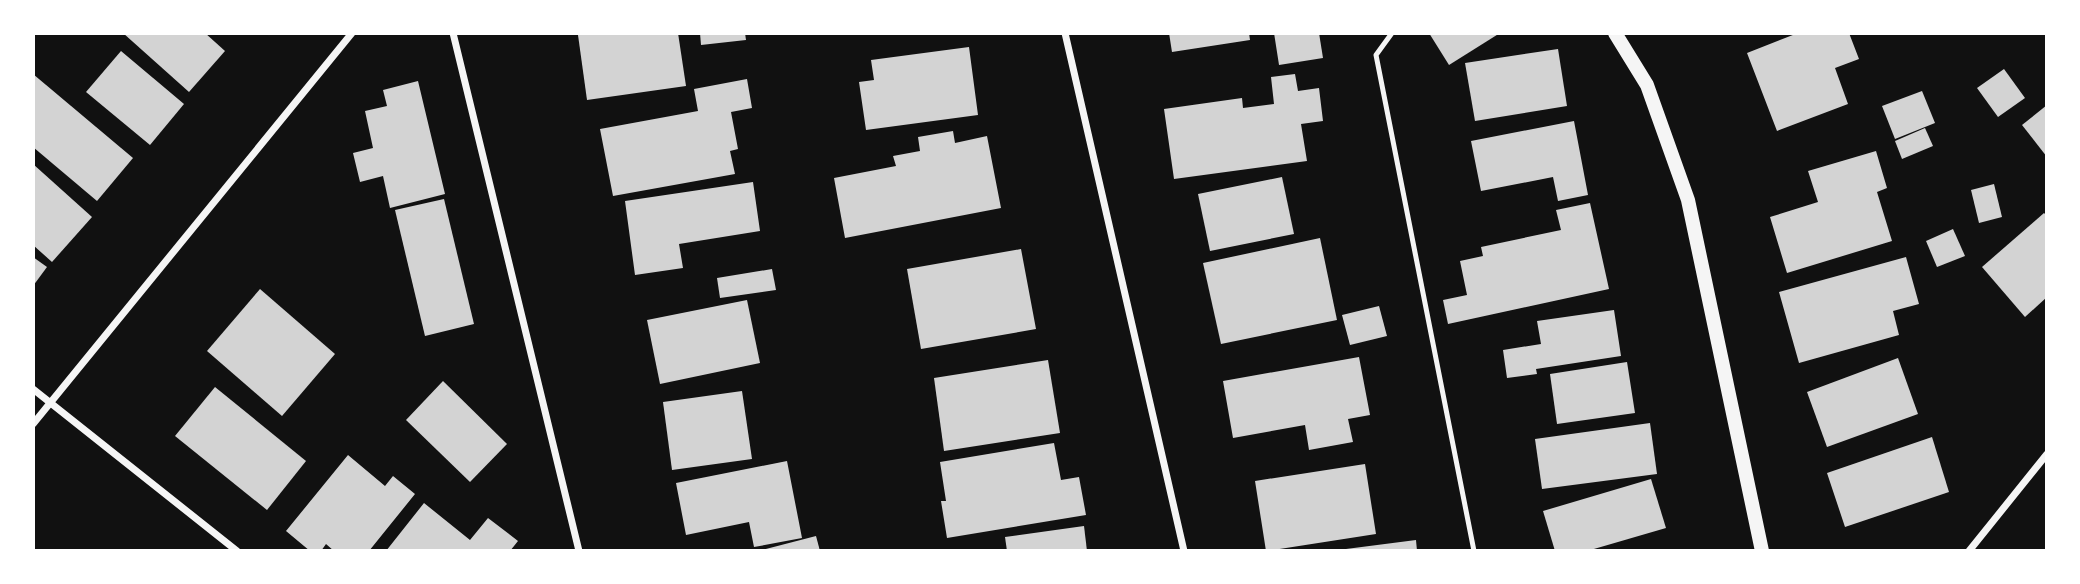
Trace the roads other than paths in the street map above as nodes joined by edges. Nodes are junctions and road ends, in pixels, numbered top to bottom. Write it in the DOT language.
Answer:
graph roads {
  1 [pos="352,33"];
  2 [pos="453,33"];
  3 [pos="1065,33"];
  4 [pos="1392,33"];
  5 [pos="1615,33"];
  6 [pos="33,388"];
  7 [pos="51,402"];
  8 [pos="33,424"];
  9 [pos="2047,454"];
  10 [pos="237,551"];
  11 [pos="579,551"];
  12 [pos="1184,551"];
  13 [pos="1474,551"];
  14 [pos="1762,551"];
  15 [pos="1969,551"];
  1 -- 7 [label="street"];
  2 -- 11 [label="street"];
  3 -- 12 [label="street"];
  4 -- 13 [label="lane"];
  5 -- 14 [label="main road"];
  6 -- 7 [label="street"];
  7 -- 8 [label="street"];
  7 -- 10 [label="street"];
  9 -- 15 [label="street"];
}
